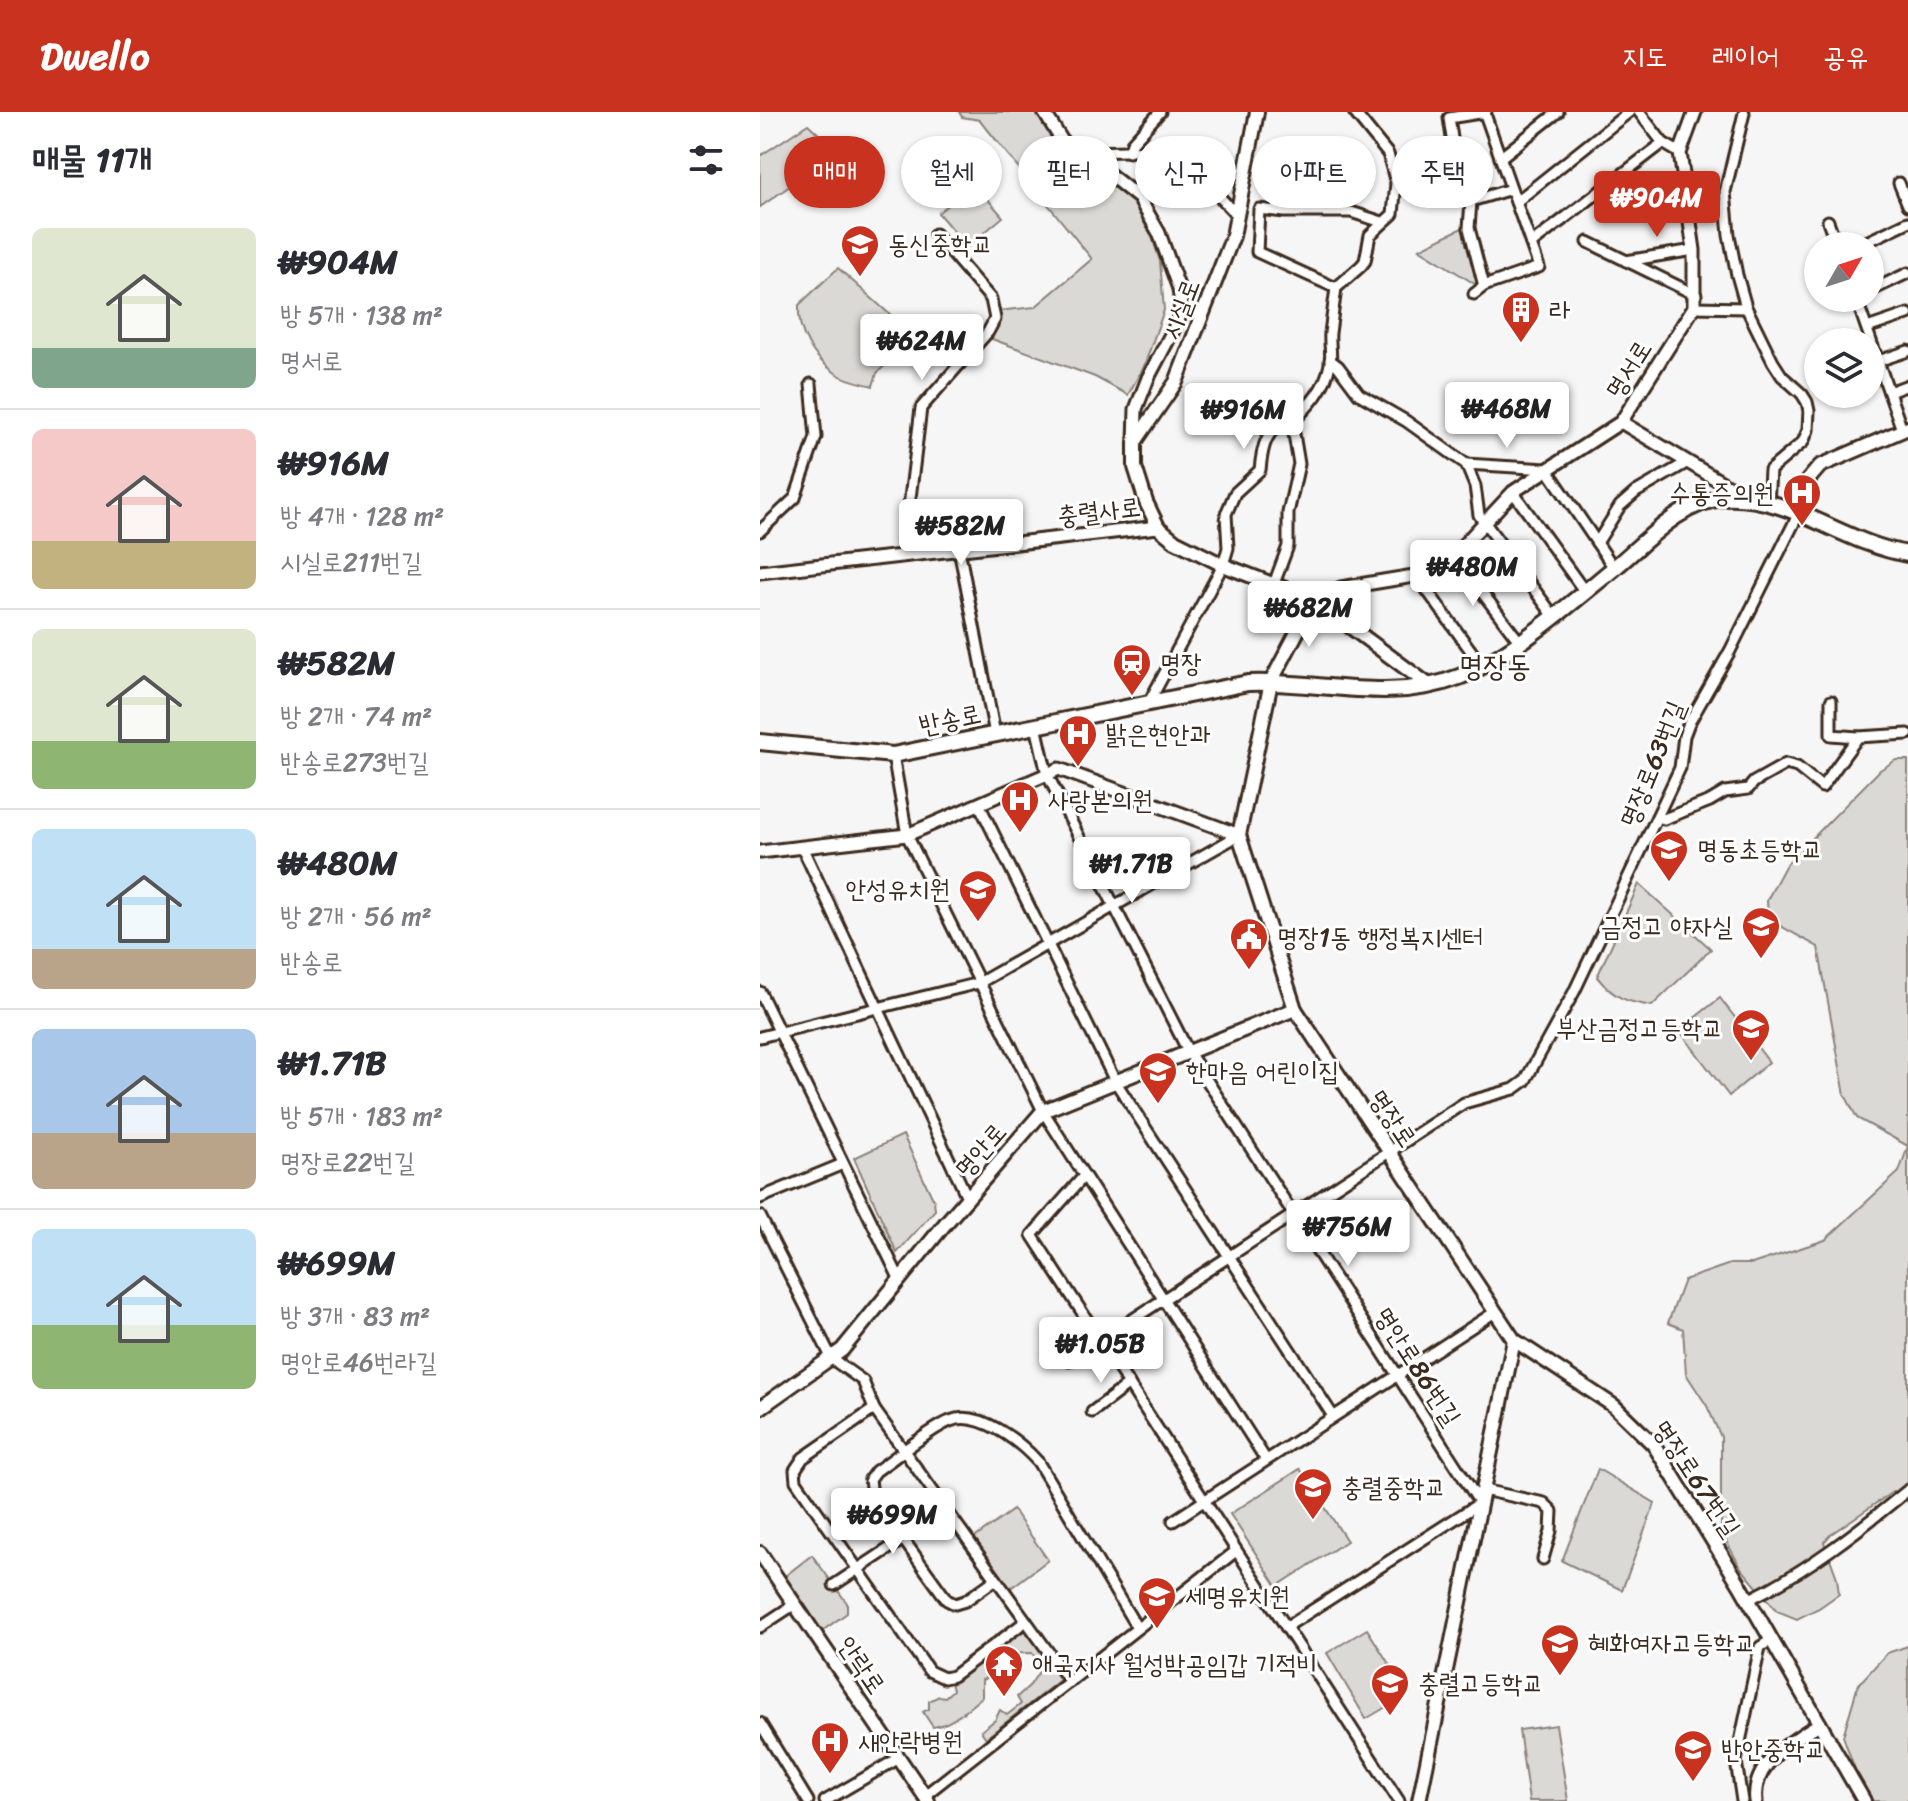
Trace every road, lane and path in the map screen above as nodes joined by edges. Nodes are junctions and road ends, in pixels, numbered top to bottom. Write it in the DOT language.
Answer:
graph roads {
  1 [pos="1044,112"];
  2 [pos="1160,112"];
  3 [pos="1257,112"];
  4 [pos="1354,112"];
  5 [pos="1558,112"];
  6 [pos="1629,112"];
  7 [pos="1639,112"];
  8 [pos="1695,112"];
  9 [pos="1486,113"];
  10 [pos="1744,113"];
  11 [pos="1059,136"];
  12 [pos="1452,136"];
  13 [pos="1663,143"];
  14 [pos="1119,152"];
  15 [pos="1129,152"];
  16 [pos="1680,153"];
  17 [pos="1500,158"];
  18 [pos="1119,182"];
  19 [pos="1899,183"];
  20 [pos="1511,189"];
  21 [pos="1493,194"];
  22 [pos="1516,202"];
  23 [pos="1908,205"];
  24 [pos="1470,208"];
  25 [pos="1237,215"];
  26 [pos="1828,221"];
  27 [pos="1382,222"];
  28 [pos="1908,222"];
  29 [pos="1832,232"];
  30 [pos="935,234"];
  31 [pos="1884,234"];
  32 [pos="1588,242"];
  33 [pos="1531,244"];
  34 [pos="1694,250"];
  35 [pos="1625,261"];
  36 [pos="1908,273"];
  37 [pos="1884,284"];
  38 [pos="1484,286"];
  39 [pos="1336,288"];
  40 [pos="1474,294"];
  41 [pos="1695,301"];
  42 [pos="1746,308"];
  43 [pos="1861,312"];
  44 [pos="1908,314"];
  45 [pos="1867,328"];
  46 [pos="1908,351"];
  47 [pos="1884,359"];
  48 [pos="1330,360"];
  49 [pos="1884,378"];
  50 [pos="811,384"];
  51 [pos="1908,385"];
  52 [pos="1889,392"];
  53 [pos="1292,422"];
  54 [pos="1621,422"];
  55 [pos="1905,429"];
  56 [pos="1135,442"];
  57 [pos="1686,463"];
  58 [pos="1466,464"];
  59 [pos="1547,469"];
  60 [pos="1513,492"];
  61 [pos="1746,497"];
  62 [pos="1768,504"];
  63 [pos="1796,512"];
  64 [pos="1484,522"];
  65 [pos="1158,527"];
  66 [pos="760,531"];
  67 [pos="1597,543"];
  68 [pos="959,549"];
  69 [pos="1453,554"];
  70 [pos="1908,554"];
  71 [pos="903,556"];
  72 [pos="1223,565"];
  73 [pos="1614,568"];
  74 [pos="760,572"];
  75 [pos="1416,575"];
  76 [pos="1274,584"];
  77 [pos="1585,592"];
  78 [pos="1314,600"];
  79 [pos="1553,615"];
  80 [pos="1519,641"];
  81 [pos="1482,666"];
  82 [pos="1271,682"];
  83 [pos="1430,686"];
  84 [pos="1831,701"];
  85 [pos="1148,704"];
  86 [pos="1036,726"];
  87 [pos="995,734"];
  88 [pos="1908,734"];
  89 [pos="1858,737"];
  90 [pos="760,742"];
  91 [pos="893,755"];
  92 [pos="1047,774"];
  93 [pos="979,804"];
  94 [pos="1657,817"];
  95 [pos="907,835"];
  96 [pos="1239,835"];
  97 [pos="802,847"];
  98 [pos="760,852"];
  99 [pos="1114,907"];
  100 [pos="1048,944"];
  101 [pos="979,983"];
  102 [pos="760,992"];
  103 [pos="878,1008"];
  104 [pos="1295,1009"];
  105 [pos="780,1033"];
  106 [pos="760,1037"];
  107 [pos="1188,1051"];
  108 [pos="1115,1081"];
  109 [pos="1043,1111"];
  110 [pos="1389,1152"];
  111 [pos="843,1164"];
  112 [pos="1084,1176"];
  113 [pos="967,1197"];
  114 [pos="760,1198"];
  115 [pos="1293,1214"];
  116 [pos="760,1216"];
  117 [pos="1229,1256"];
  118 [pos="900,1280"];
  119 [pos="1163,1300"];
  120 [pos="1495,1312"];
  121 [pos="1514,1340"];
  122 [pos="1101,1341"];
  123 [pos="832,1359"];
  124 [pos="1069,1361"];
  125 [pos="1397,1375"];
  126 [pos="1129,1384"];
  127 [pos="760,1408"];
  128 [pos="874,1409"];
  129 [pos="1092,1412"];
  130 [pos="1333,1416"];
  131 [pos="905,1451"];
  132 [pos="1266,1460"];
  133 [pos="1908,1490"];
  134 [pos="1482,1496"];
  135 [pos="1204,1500"];
  136 [pos="1173,1521"];
  137 [pos="902,1540"];
  138 [pos="1236,1551"];
  139 [pos="760,1553"];
  140 [pos="1543,1559"];
  141 [pos="859,1568"];
  142 [pos="996,1579"];
  143 [pos="834,1585"];
  144 [pos="1748,1600"];
  145 [pos="795,1604"];
  146 [pos="1026,1621"];
  147 [pos="760,1627"];
  148 [pos="1286,1627"];
  149 [pos="1137,1628"];
  150 [pos="1771,1640"];
  151 [pos="1070,1682"];
  152 [pos="760,1723"];
  153 [pos="1819,1724"];
  154 [pos="899,1758"];
  155 [pos="927,1798"];
  156 [pos="808,1801"];
  157 [pos="825,1801"];
  158 [pos="1399,1801"];
  159 [pos="1419,1801"];
  160 [pos="1742,1801"];
  161 [pos="1756,1801"];
  162 [pos="1864,1801"];
  1 -- 11 [label="street"];
  2 -- 15 [label="street"];
  3 -- 25 [label="main road, 시실로"];
  4 -- 27 [label="street"];
  5 -- 17 [label="street"];
  6 -- 22 [label="street"];
  7 -- 13 [label="street"];
  8 -- 16 [label="street"];
  9 -- 12 [label="street"];
  9 -- 17 [label="street"];
  10 -- 42 [label="street"];
  13 -- 16 [label="street"];
  13 -- 33 [label="street"];
  14 -- 15 [label="street"];
  15 -- 25 [label="street"];
  16 -- 34 [label="street"];
  17 -- 20 [label="street"];
  18 -- 56 [label="street"];
  19 -- 23 [label="street"];
  20 -- 21 [label="street"];
  20 -- 22 [label="street"];
  22 -- 33 [label="street"];
  24 -- 38 [label="street"];
  25 -- 56 [label="main road, 시실로"];
  26 -- 29 [label="street"];
  27 -- 39 [label="street"];
  27 -- 39 [label="street"];
  28 -- 31 [label="street"];
  30 -- 71 [label="street"];
  32 -- 35 [label="street"];
  33 -- 38 [label="street"];
  34 -- 35 [label="street"];
  34 -- 41 [label="street"];
  35 -- 41 [label="street"];
  36 -- 37 [label="street"];
  38 -- 40 [label="street"];
  39 -- 48 [label="street"];
  41 -- 42 [label="street"];
  41 -- 54 [label="street, 명서로"];
  42 -- 62 [label="street"];
  43 -- 45 [label="street"];
  44 -- 45 [label="street"];
  46 -- 47 [label="street"];
  48 -- 53 [label="street"];
  48 -- 58 [label="street"];
  49 -- 52 [label="street"];
  50 -- 66 [label="street"];
  51 -- 52 [label="street"];
  52 -- 55 [label="street"];
  53 -- 72 [label="street"];
  53 -- 76 [label="street"];
  54 -- 57 [label="street"];
  54 -- 59 [label="street, 명서로"];
  55 -- 63 [label="main road"];
  56 -- 65 [label="main road"];
  57 -- 61 [label="street"];
  57 -- 67 [label="street"];
  58 -- 59 [label="street"];
  58 -- 64 [label="street"];
  59 -- 60 [label="street, 명서로"];
  59 -- 67 [label="street"];
  60 -- 64 [label="street, 명서로"];
  60 -- 77 [label="street"];
  61 -- 62 [label="main road, 반송로"];
  61 -- 73 [label="main road, 반송로"];
  62 -- 63 [label="main road, 반송로"];
  63 -- 70 [label="main road, 반송로"];
  63 -- 94 [label="street, 명장로63번길"];
  64 -- 69 [label="street, 명서로"];
  64 -- 79 [label="street"];
  65 -- 68 [label="street, 충렬사로"];
  65 -- 72 [label="main road"];
  67 -- 73 [label="street"];
  68 -- 71 [label="street, 충렬사로"];
  68 -- 87 [label="street"];
  69 -- 75 [label="street, 명서로"];
  69 -- 80 [label="street"];
  71 -- 74 [label="street, 충렬사로"];
  72 -- 76 [label="main road"];
  72 -- 85 [label="street"];
  73 -- 77 [label="main road, 반송로"];
  75 -- 78 [label="street, 명서로"];
  75 -- 81 [label="street"];
  76 -- 78 [label="main road"];
  77 -- 79 [label="main road, 반송로"];
  78 -- 82 [label="main road, 명장로"];
  78 -- 83 [label="main road"];
  79 -- 80 [label="main road, 반송로"];
  80 -- 81 [label="main road, 반송로"];
  81 -- 83 [label="main road, 반송로"];
  82 -- 83 [label="main road, 반송로"];
  82 -- 85 [label="main road, 반송로"];
  82 -- 96 [label="main road, 명장로"];
  84 -- 89 [label="street"];
  85 -- 86 [label="main road, 반송로"];
  86 -- 87 [label="main road, 반송로"];
  86 -- 92 [label="street, 명안로86번길"];
  87 -- 91 [label="main road, 반송로"];
  88 -- 89 [label="street"];
  89 -- 94 [label="street"];
  90 -- 91 [label="main road, 반송로"];
  91 -- 95 [label="street"];
  92 -- 93 [label="street"];
  92 -- 96 [label="street"];
  92 -- 99 [label="street, 명안로86번길"];
  93 -- 95 [label="street"];
  93 -- 100 [label="street"];
  94 -- 110 [label="street, 명장로63번길"];
  95 -- 97 [label="street"];
  95 -- 101 [label="street"];
  96 -- 99 [label="street"];
  96 -- 104 [label="main road, 명장로"];
  97 -- 98 [label="street"];
  97 -- 103 [label="street"];
  99 -- 100 [label="street"];
  99 -- 107 [label="street, 명안로86번길"];
  100 -- 101 [label="street"];
  100 -- 108 [label="street"];
  101 -- 103 [label="street"];
  101 -- 109 [label="street"];
  102 -- 105 [label="street"];
  103 -- 105 [label="street"];
  103 -- 113 [label="street"];
  104 -- 107 [label="main road, 명안로"];
  104 -- 110 [label="main road, 명장로"];
  105 -- 106 [label="street"];
  105 -- 111 [label="street"];
  107 -- 108 [label="main road, 명안로"];
  107 -- 115 [label="street, 명안로86번길"];
  108 -- 109 [label="main road, 명안로"];
  108 -- 117 [label="street"];
  109 -- 112 [label="street"];
  109 -- 113 [label="main road, 명안로"];
  110 -- 115 [label="street, 명장로63번길"];
  110 -- 120 [label="main road, 명장로"];
  111 -- 114 [label="street"];
  111 -- 118 [label="street"];
  112 -- 119 [label="street"];
  112 -- 122 [label="street"];
  113 -- 118 [label="main road, 명안로"];
  115 -- 117 [label="street, 명장로63번길"];
  115 -- 125 [label="street, 명안로86번길"];
  116 -- 123 [label="street"];
  117 -- 119 [label="street, 명장로63번길"];
  117 -- 130 [label="street"];
  118 -- 123 [label="main road, 명안로"];
  119 -- 122 [label="street, 명장로63번길"];
  119 -- 132 [label="street"];
  120 -- 121 [label="main road, 명장로"];
  120 -- 125 [label="street"];
  121 -- 134 [label="main road"];
  121 -- 144 [label="main road, 명장로67번길"];
  122 -- 124 [label="street, 명장로63번길"];
  122 -- 126 [label="street"];
  123 -- 127 [label="main road, 명안로"];
  123 -- 128 [label="street"];
  125 -- 130 [label="street"];
  125 -- 134 [label="street, 명안로86번길"];
  126 -- 129 [label="street"];
  126 -- 135 [label="street"];
  128 -- 131 [label="street"];
  128 -- 141 [label="street"];
  130 -- 132 [label="street"];
  131 -- 137 [label="street"];
  131 -- 142 [label="street"];
  131 -- 149 [label="street"];
  132 -- 135 [label="street"];
  133 -- 144 [label="street"];
  134 -- 140 [label="street"];
  134 -- 148 [label="street"];
  134 -- 159 [label="main road"];
  135 -- 136 [label="street"];
  135 -- 138 [label="street"];
  137 -- 141 [label="street"];
  137 -- 142 [label="street"];
  138 -- 148 [label="street"];
  138 -- 149 [label="street"];
  139 -- 145 [label="main road, 안락로"];
  141 -- 143 [label="street"];
  141 -- 146 [label="street"];
  142 -- 146 [label="street"];
  144 -- 150 [label="main road, 명장로67번길"];
  145 -- 147 [label="street"];
  145 -- 154 [label="main road, 안락로"];
  146 -- 151 [label="street"];
  148 -- 158 [label="street"];
  149 -- 151 [label="street"];
  150 -- 153 [label="main road, 명장로67번길"];
  150 -- 160 [label="street"];
  151 -- 155 [label="street"];
  152 -- 156 [label="street"];
  153 -- 161 [label="street"];
  153 -- 162 [label="main road, 명장로67번길"];
  154 -- 155 [label="main road, 안락로"];
  154 -- 157 [label="street"];
}
